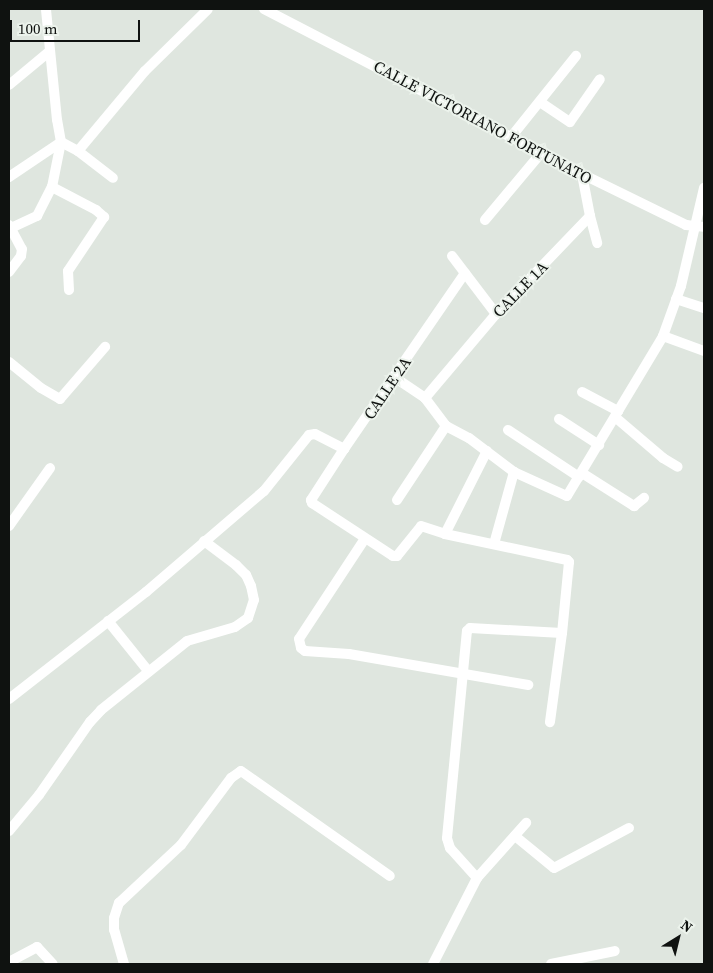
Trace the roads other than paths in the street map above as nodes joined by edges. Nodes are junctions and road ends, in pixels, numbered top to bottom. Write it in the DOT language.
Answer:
graph roads {
  1 [pos="46,9"];
  2 [pos="208,9"];
  3 [pos="264,9"];
  4 [pos="50,51"];
  5 [pos="576,56"];
  6 [pos="600,79"];
  7 [pos="9,85"];
  8 [pos="540,102"];
  9 [pos="511,137"];
  10 [pos="62,142"];
  11 [pos="78,151"];
  12 [pos="541,153"];
  13 [pos="582,174"];
  14 [pos="9,177"];
  15 [pos="113,178"];
  16 [pos="52,187"];
  17 [pos="704,188"];
  18 [pos="590,216"];
  19 [pos="486,220"];
  20 [pos="700,226"];
  21 [pos="10,227"];
  22 [pos="597,243"];
  23 [pos="452,256"];
  24 [pos="9,272"];
  25 [pos="465,274"];
  26 [pos="69,290"];
  27 [pos="676,299"];
  28 [pos="704,308"];
  29 [pos="496,314"];
  30 [pos="663,336"];
  31 [pos="105,347"];
  32 [pos="704,351"];
  33 [pos="9,362"];
  34 [pos="394,376"];
  35 [pos="582,392"];
  36 [pos="425,398"];
  37 [pos="617,414"];
  38 [pos="559,419"];
  39 [pos="446,426"];
  40 [pos="508,430"];
  41 [pos="598,445"];
  42 [pos="344,449"];
  43 [pos="487,451"];
  44 [pos="678,467"];
  45 [pos="50,468"];
  46 [pos="514,472"];
  47 [pos="580,475"];
  48 [pos="644,498"];
  49 [pos="397,500"];
  50 [pos="9,526"];
  51 [pos="445,534"];
  52 [pos="364,540"];
  53 [pos="204,541"];
  54 [pos="494,544"];
  55 [pos="108,621"];
  56 [pos="562,633"];
  57 [pos="149,672"];
  58 [pos="463,674"];
  59 [pos="528,686"];
  60 [pos="9,699"];
  61 [pos="550,722"];
  62 [pos="526,823"];
  63 [pos="629,828"];
  64 [pos="9,831"];
  65 [pos="514,836"];
  66 [pos="390,876"];
  67 [pos="477,878"];
  68 [pos="615,951"];
  69 [pos="9,962"];
  70 [pos="54,964"];
  71 [pos="124,964"];
  72 [pos="433,964"];
  73 [pos="550,964"];
  1 -- 4 [label="street"];
  2 -- 11 [label="street"];
  3 -- 9 [label="street, CALLE VICTORIANO FORTUNATO"];
  4 -- 7 [label="street"];
  4 -- 10 [label="street"];
  5 -- 8 [label="street"];
  6 -- 8 [label="street"];
  8 -- 9 [label="street"];
  9 -- 12 [label="street, CALLE VICTORIANO FORTUNATO"];
  10 -- 11 [label="street"];
  10 -- 14 [label="street"];
  10 -- 16 [label="street"];
  11 -- 15 [label="street"];
  12 -- 13 [label="street, CALLE VICTORIANO FORTUNATO"];
  12 -- 19 [label="street"];
  13 -- 18 [label="street"];
  13 -- 20 [label="street, CALLE VICTORIANO FORTUNATO"];
  16 -- 21 [label="street"];
  16 -- 26 [label="street"];
  17 -- 20 [label="street"];
  18 -- 22 [label="street"];
  18 -- 29 [label="street, CALLE 1A"];
  20 -- 27 [label="street"];
  21 -- 24 [label="street"];
  23 -- 25 [label="street"];
  25 -- 29 [label="street"];
  25 -- 34 [label="street, CALLE 2A"];
  27 -- 28 [label="street"];
  27 -- 30 [label="street"];
  29 -- 36 [label="street, CALLE 1A"];
  30 -- 32 [label="street"];
  30 -- 37 [label="street"];
  31 -- 33 [label="street"];
  34 -- 36 [label="street"];
  34 -- 42 [label="street, CALLE 2A"];
  35 -- 37 [label="street"];
  36 -- 39 [label="street"];
  37 -- 41 [label="street"];
  37 -- 44 [label="street"];
  38 -- 41 [label="street"];
  39 -- 43 [label="street"];
  39 -- 49 [label="street"];
  40 -- 47 [label="street"];
  41 -- 47 [label="street"];
  42 -- 52 [label="street, CALLE 2A"];
  42 -- 53 [label="street"];
  43 -- 46 [label="street"];
  43 -- 51 [label="street"];
  45 -- 50 [label="street"];
  46 -- 47 [label="street"];
  46 -- 54 [label="street"];
  47 -- 48 [label="street"];
  51 -- 52 [label="street"];
  51 -- 54 [label="street"];
  52 -- 58 [label="street"];
  53 -- 55 [label="street"];
  53 -- 57 [label="street"];
  54 -- 56 [label="street"];
  55 -- 57 [label="street"];
  55 -- 60 [label="street"];
  56 -- 58 [label="street"];
  56 -- 61 [label="street"];
  57 -- 64 [label="street"];
  58 -- 59 [label="street"];
  58 -- 67 [label="street"];
  62 -- 65 [label="street"];
  63 -- 65 [label="street"];
  65 -- 67 [label="street"];
  66 -- 71 [label="street"];
  67 -- 72 [label="street"];
  68 -- 73 [label="street"];
  69 -- 70 [label="street"];
}
